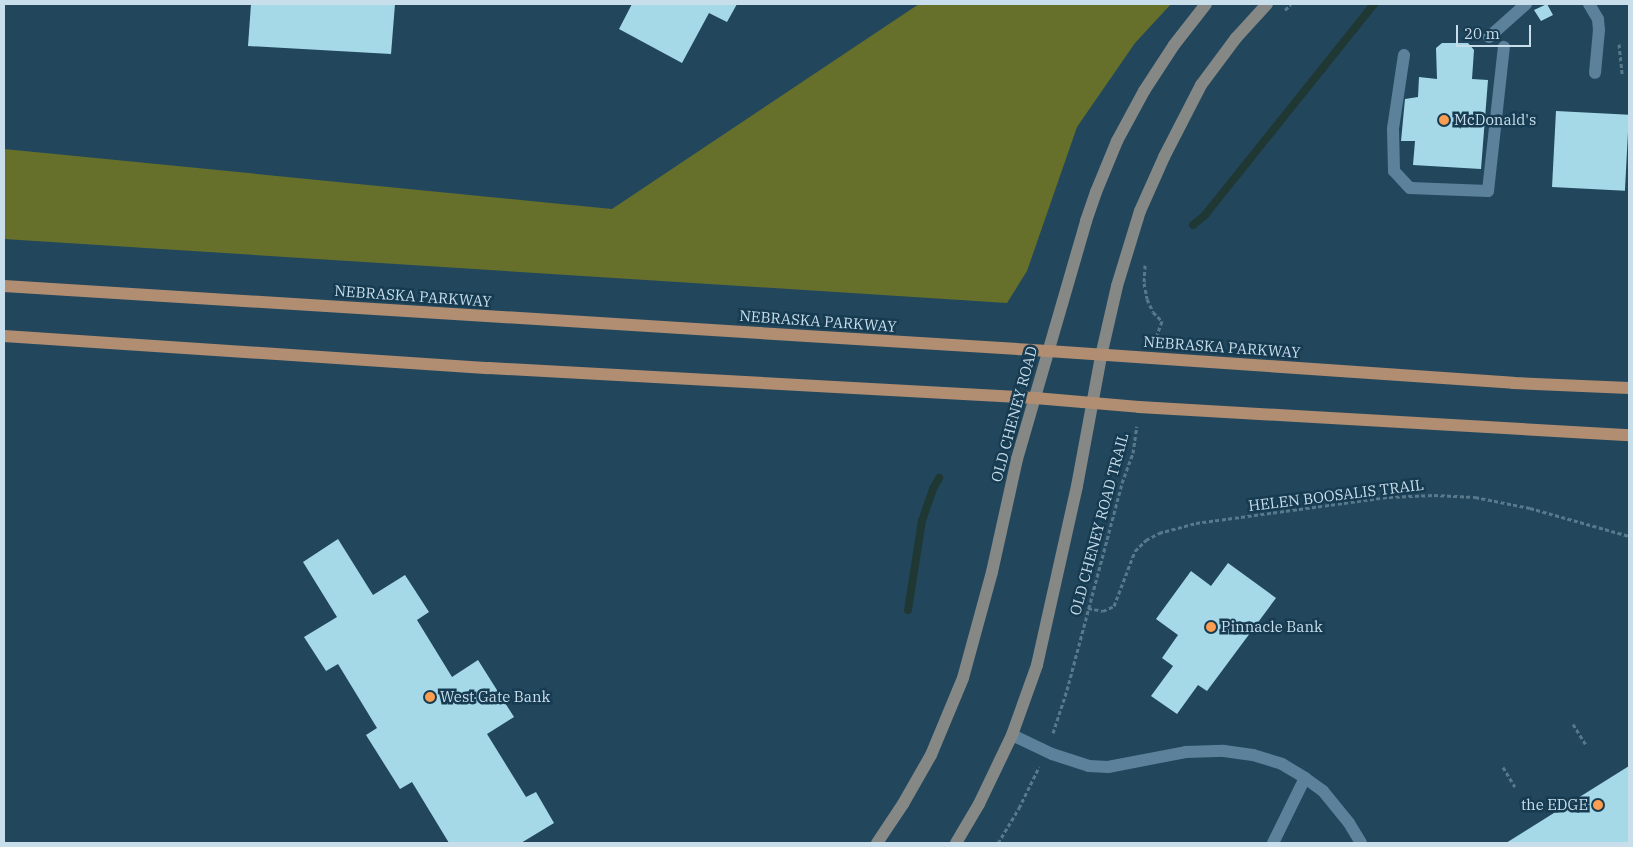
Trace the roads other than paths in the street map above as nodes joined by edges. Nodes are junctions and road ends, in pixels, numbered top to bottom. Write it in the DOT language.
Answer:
graph roads {
  1 [pos="1206,4"];
  2 [pos="1267,4"];
  3 [pos="1526,4"];
  4 [pos="1589,4"];
  5 [pos="1489,37"];
  6 [pos="1504,47"];
  7 [pos="1404,54"];
  8 [pos="1595,73"];
  9 [pos="4,286"];
  10 [pos="4,336"];
  11 [pos="1048,351"];
  12 [pos="1101,356"];
  13 [pos="1629,388"];
  14 [pos="1034,398"];
  15 [pos="1094,403"];
  16 [pos="1629,435"];
  17 [pos="1012,734"];
  18 [pos="1306,778"];
  19 [pos="877,843"];
  20 [pos="956,843"];
  21 [pos="1273,843"];
  22 [pos="1362,843"];
  1 -- 11 [label="main road, OLD CHENEY ROAD"];
  2 -- 12 [label="main road"];
  3 -- 5 [label="lane"];
  4 -- 8 [label="lane"];
  6 -- 7 [label="lane"];
  9 -- 11 [label="main road, NEBRASKA PARKWAY"];
  10 -- 14 [label="main road"];
  11 -- 12 [label="main road, NEBRASKA PARKWAY"];
  11 -- 14 [label="main road, OLD CHENEY ROAD"];
  12 -- 13 [label="main road, NEBRASKA PARKWAY"];
  12 -- 15 [label="main road"];
  14 -- 15 [label="main road"];
  14 -- 19 [label="main road, OLD CHENEY ROAD"];
  15 -- 16 [label="main road"];
  15 -- 17 [label="main road"];
  17 -- 18 [label="lane"];
  17 -- 20 [label="main road"];
  18 -- 21 [label="lane"];
  18 -- 22 [label="lane"];
}
